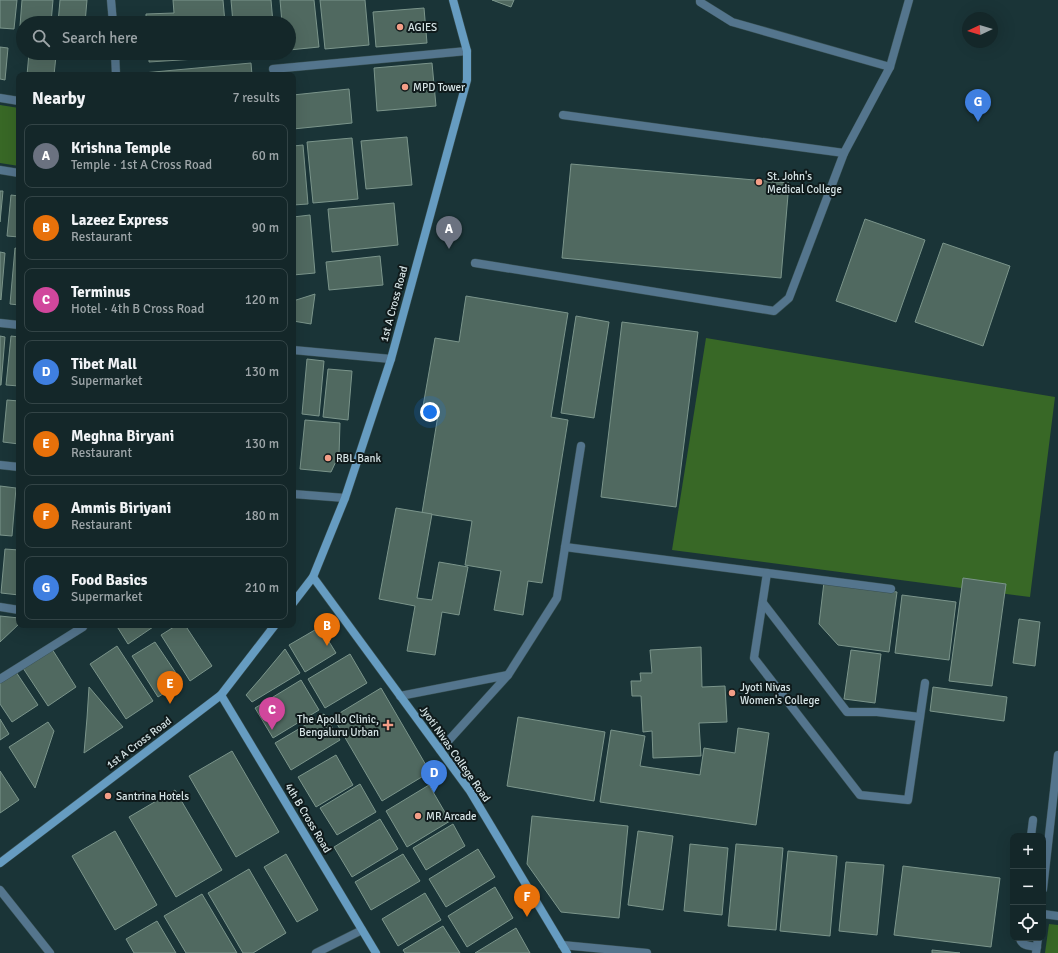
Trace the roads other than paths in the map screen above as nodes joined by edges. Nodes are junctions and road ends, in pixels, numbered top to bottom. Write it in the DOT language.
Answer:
graph roads {
  1 [pos="111,0"];
  2 [pos="452,0"];
  3 [pos="700,0"];
  4 [pos="909,0"];
  5 [pos="112,16"];
  6 [pos="467,51"];
  7 [pos="115,60"];
  8 [pos="890,67"];
  9 [pos="273,69"];
  10 [pos="116,72"];
  11 [pos="0,98"];
  12 [pos="16,101"];
  13 [pos="563,115"];
  14 [pos="844,153"];
  15 [pos="0,170"];
  16 [pos="16,173"];
  17 [pos="475,263"];
  18 [pos="0,323"];
  19 [pos="16,325"];
  20 [pos="296,350"];
  21 [pos="391,359"];
  22 [pos="581,446"];
  23 [pos="0,465"];
  24 [pos="16,467"];
  25 [pos="296,494"];
  26 [pos="345,498"];
  27 [pos="565,547"];
  28 [pos="767,573"];
  29 [pos="313,577"];
  30 [pos="891,589"];
  31 [pos="296,598"];
  32 [pos="762,603"];
  33 [pos="0,607"];
  34 [pos="16,610"];
  35 [pos="78,628"];
  36 [pos="274,628"];
  37 [pos="508,675"];
  38 [pos="0,679"];
  39 [pos="925,683"];
  40 [pos="221,695"];
  41 [pos="400,696"];
  42 [pos="920,717"];
  43 [pos="440,750"];
  44 [pos="1058,755"];
  45 [pos="1033,820"];
  46 [pos="1031,833"];
  47 [pos="0,863"];
  48 [pos="1045,869"];
  49 [pos="0,890"];
  50 [pos="1046,914"];
  51 [pos="1058,916"];
  52 [pos="362,930"];
  53 [pos="1020,941"];
  54 [pos="562,945"];
  55 [pos="1036,950"];
  56 [pos="50,953"];
  57 [pos="316,953"];
  58 [pos="376,953"];
  59 [pos="567,953"];
  60 [pos="647,953"];
  1 -- 5 [label="street"];
  2 -- 6 [label="street, 1st A Cross Road"];
  3 -- 8 [label="street"];
  4 -- 8 [label="street"];
  6 -- 9 [label="street"];
  6 -- 21 [label="street, 1st A Cross Road"];
  7 -- 10 [label="street"];
  8 -- 14 [label="street"];
  11 -- 12 [label="street"];
  13 -- 14 [label="street"];
  14 -- 17 [label="street"];
  15 -- 16 [label="street"];
  18 -- 19 [label="street"];
  20 -- 21 [label="street"];
  21 -- 26 [label="street, 1st A Cross Road"];
  22 -- 27 [label="street"];
  23 -- 24 [label="street"];
  25 -- 26 [label="street"];
  26 -- 29 [label="street, 1st A Cross Road"];
  27 -- 28 [label="street"];
  27 -- 37 [label="street"];
  28 -- 30 [label="street"];
  28 -- 32 [label="street"];
  29 -- 31 [label="street, 1st A Cross Road"];
  29 -- 41 [label="street, Jyoti Nivas College Road"];
  32 -- 42 [label="street"];
  32 -- 42 [label="street"];
  33 -- 34 [label="street"];
  35 -- 38 [label="street"];
  36 -- 40 [label="street, 1st A Cross Road"];
  37 -- 41 [label="street"];
  37 -- 43 [label="street"];
  39 -- 42 [label="street"];
  40 -- 47 [label="street, 1st A Cross Road"];
  40 -- 52 [label="street, 4th B Cross Road"];
  41 -- 43 [label="street, Jyoti Nivas College Road"];
  43 -- 54 [label="street, Jyoti Nivas College Road"];
  44 -- 48 [label="street"];
  45 -- 46 [label="street"];
  49 -- 56 [label="street"];
  50 -- 51 [label="street"];
  52 -- 57 [label="street"];
  52 -- 58 [label="street, 4th B Cross Road"];
  53 -- 55 [label="street"];
  54 -- 59 [label="street, Jyoti Nivas College Road"];
  54 -- 60 [label="street"];
}
